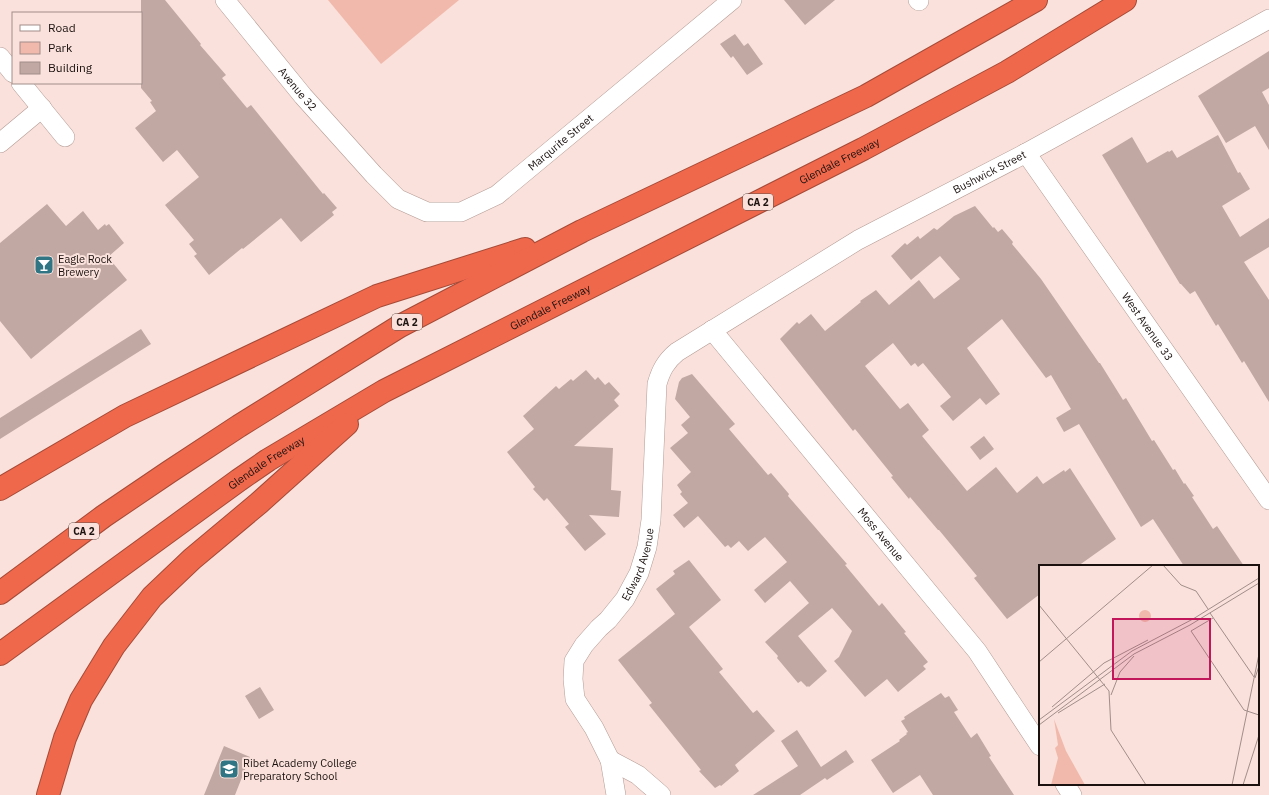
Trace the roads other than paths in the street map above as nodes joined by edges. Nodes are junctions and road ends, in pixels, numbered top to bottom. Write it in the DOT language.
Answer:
graph roads {
  1 [pos="225,0"];
  2 [pos="732,0"];
  3 [pos="1036,0"];
  4 [pos="1125,0"];
  5 [pos="1269,19"];
  6 [pos="0,57"];
  7 [pos="12,72"];
  8 [pos="22,84"];
  9 [pos="42,108"];
  10 [pos="65,137"];
  11 [pos="0,142"];
  12 [pos="1026,153"];
  13 [pos="374,175"];
  14 [pos="582,231"];
  15 [pos="712,330"];
  16 [pos="384,391"];
  17 [pos="0,488"];
  18 [pos="1269,500"];
  19 [pos="0,593"];
  20 [pos="0,654"];
  21 [pos="1039,744"];
  22 [pos="610,760"];
  23 [pos="1066,785"];
  24 [pos="48,795"];
  25 [pos="616,795"];
  26 [pos="661,795"];
  27 [pos="1072,795"];
  1 -- 13 [label="street, Avenue 32"];
  2 -- 13 [label="street, Marqurite Street"];
  3 -- 14 [label="highway, CA 2"];
  4 -- 16 [label="highway, Glendale Freeway / CA 2"];
  5 -- 12 [label="street, Bushwick Street"];
  6 -- 7 [label="street"];
  8 -- 9 [label="street"];
  9 -- 10 [label="street"];
  9 -- 11 [label="street"];
  12 -- 15 [label="street, Bushwick Street"];
  12 -- 18 [label="street, West Avenue 33"];
  14 -- 17 [label="highway"];
  14 -- 19 [label="highway, CA 2"];
  15 -- 21 [label="street, Moss Avenue"];
  15 -- 22 [label="street, Edward Avenue"];
  16 -- 20 [label="highway, Glendale Freeway / CA 2"];
  16 -- 24 [label="highway"];
  22 -- 25 [label="street, Edward Avenue"];
  22 -- 26 [label="street"];
  23 -- 27 [label="street"];
}
